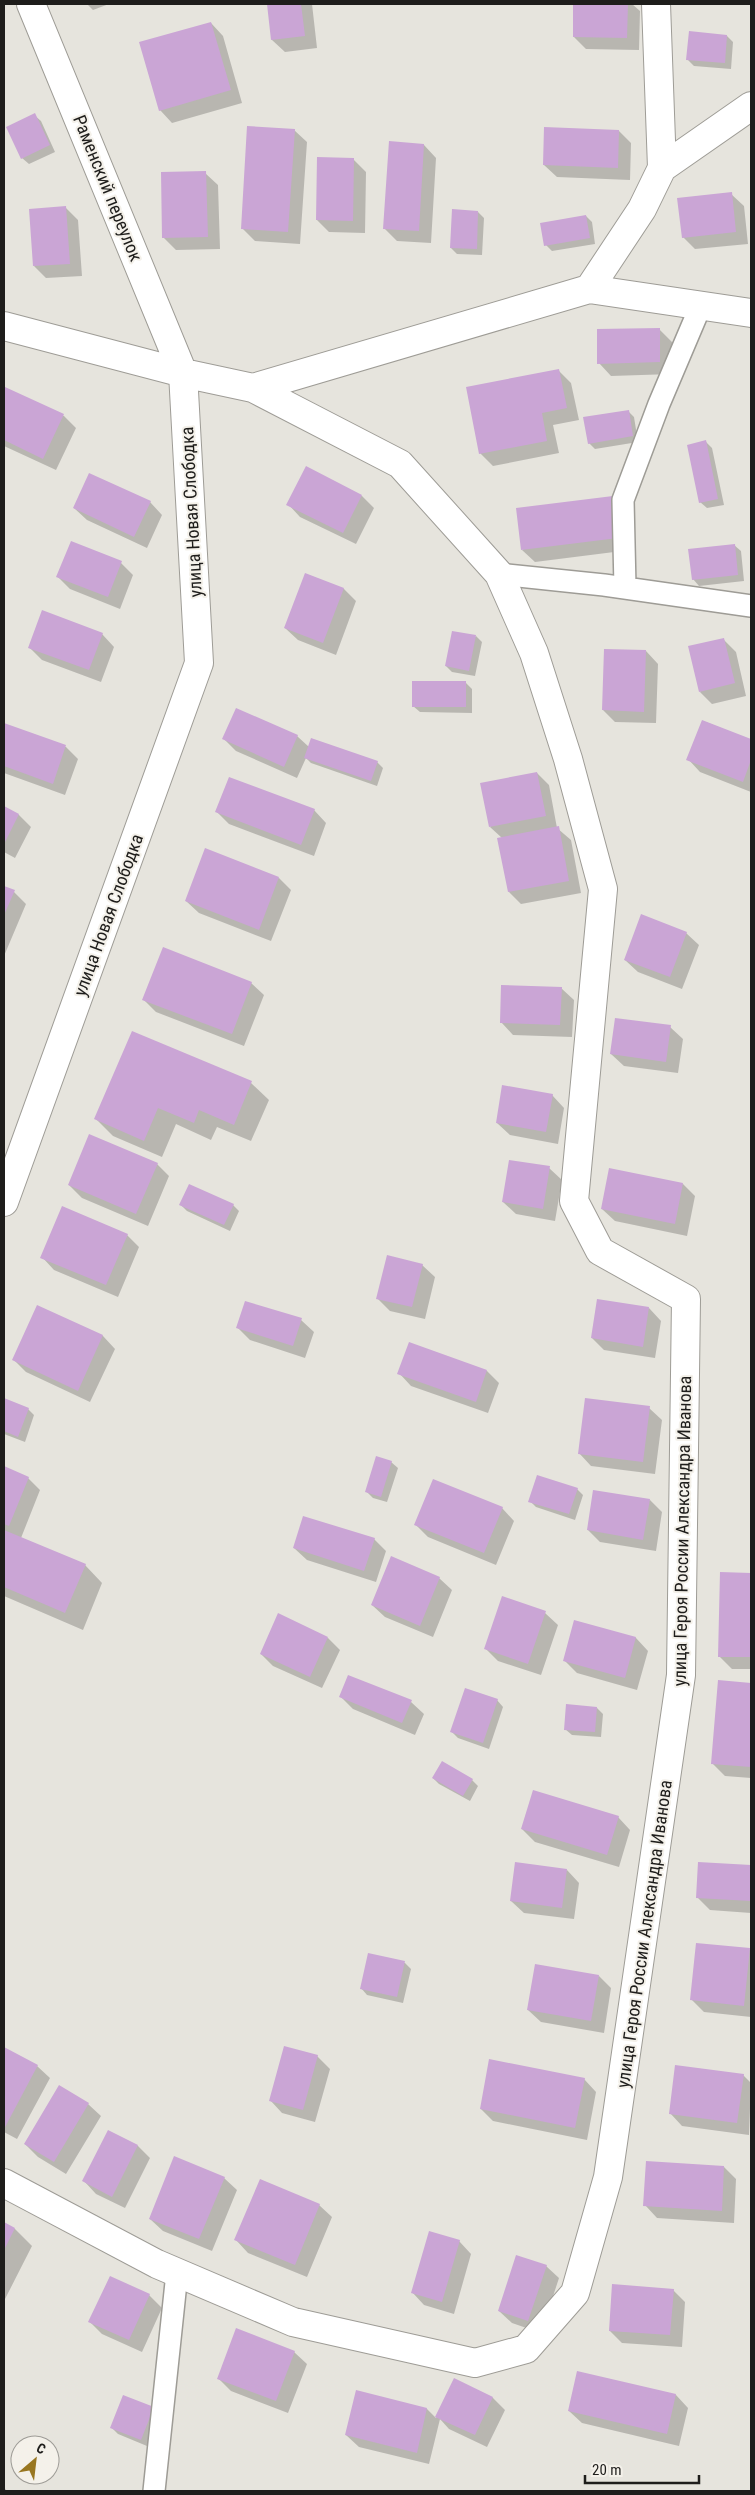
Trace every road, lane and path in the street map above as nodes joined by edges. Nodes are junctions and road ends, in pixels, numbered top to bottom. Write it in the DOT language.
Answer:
graph roads {
  1 [pos="32,4"];
  2 [pos="656,4"];
  3 [pos="751,106"];
  4 [pos="662,168"];
  5 [pos="588,289"];
  6 [pos="701,305"];
  7 [pos="751,313"];
  8 [pos="4,326"];
  9 [pos="184,373"];
  10 [pos="253,388"];
  11 [pos="499,574"];
  12 [pos="624,587"];
  13 [pos="751,606"];
  14 [pos="4,1202"];
  15 [pos="4,2183"];
  16 [pos="178,2273"];
  17 [pos="154,2491"];
  1 -- 9 [label="street, Раменский переулок"];
  2 -- 4 [label="street"];
  3 -- 4 [label="street"];
  4 -- 5 [label="street"];
  5 -- 6 [label="street"];
  5 -- 10 [label="street"];
  6 -- 7 [label="street"];
  6 -- 12 [label="lane"];
  8 -- 9 [label="street"];
  9 -- 10 [label="street"];
  9 -- 14 [label="street, улица Новая Слободка"];
  10 -- 11 [label="street, улица Героя России Александра Иванова"];
  11 -- 12 [label="lane"];
  11 -- 16 [label="street, улица Героя России Александра Иванова"];
  12 -- 13 [label="lane"];
  15 -- 16 [label="street, улица Героя России Александра Иванова"];
  16 -- 17 [label="lane"];
}
